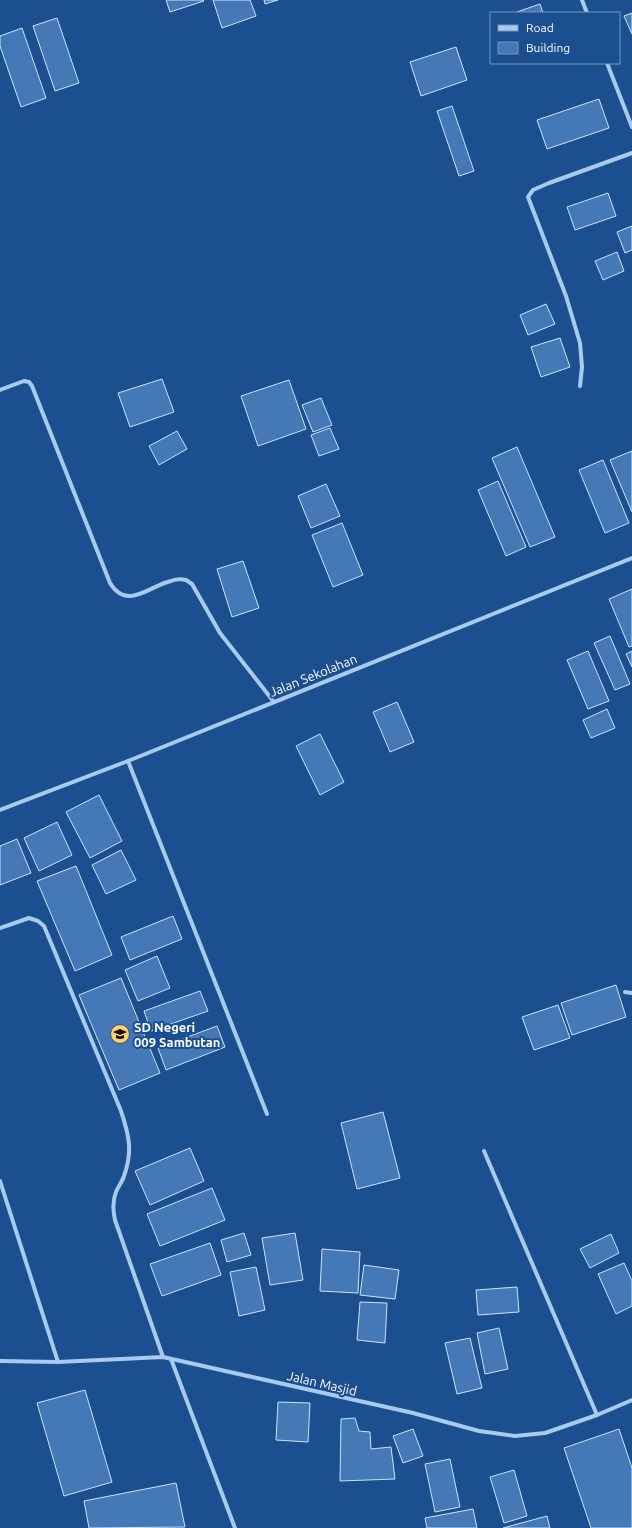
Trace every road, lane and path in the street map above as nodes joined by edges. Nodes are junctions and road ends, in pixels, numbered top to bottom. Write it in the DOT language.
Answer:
graph roads {
  1 [pos="582,0"];
  2 [pos="587,12"];
  3 [pos="607,64"];
  4 [pos="632,126"];
  5 [pos="632,153"];
  6 [pos="580,386"];
  7 [pos="0,390"];
  8 [pos="632,558"];
  9 [pos="274,702"];
  10 [pos="128,761"];
  11 [pos="0,810"];
  12 [pos="0,928"];
  13 [pos="625,992"];
  14 [pos="632,993"];
  15 [pos="267,1114"];
  16 [pos="484,1151"];
  17 [pos="0,1182"];
  18 [pos="163,1357"];
  19 [pos="171,1359"];
  20 [pos="0,1361"];
  21 [pos="58,1362"];
  22 [pos="632,1400"];
  23 [pos="597,1415"];
  24 [pos="235,1528"];
  1 -- 2 [label="street"];
  3 -- 4 [label="street"];
  5 -- 6 [label="street"];
  7 -- 9 [label="street"];
  8 -- 9 [label="street, Jalan Sekolahan"];
  9 -- 10 [label="street, Jalan Sekolahan"];
  10 -- 11 [label="street, Jalan Sekolahan"];
  10 -- 15 [label="street"];
  12 -- 18 [label="street"];
  13 -- 14 [label="street"];
  16 -- 23 [label="street"];
  17 -- 21 [label="street"];
  18 -- 19 [label="street, Jalan Masjid"];
  18 -- 21 [label="street, Jalan Masjid"];
  19 -- 23 [label="street, Jalan Masjid"];
  19 -- 24 [label="street"];
  20 -- 21 [label="street, Jalan Masjid"];
  22 -- 23 [label="street, Jalan Masjid"];
}
